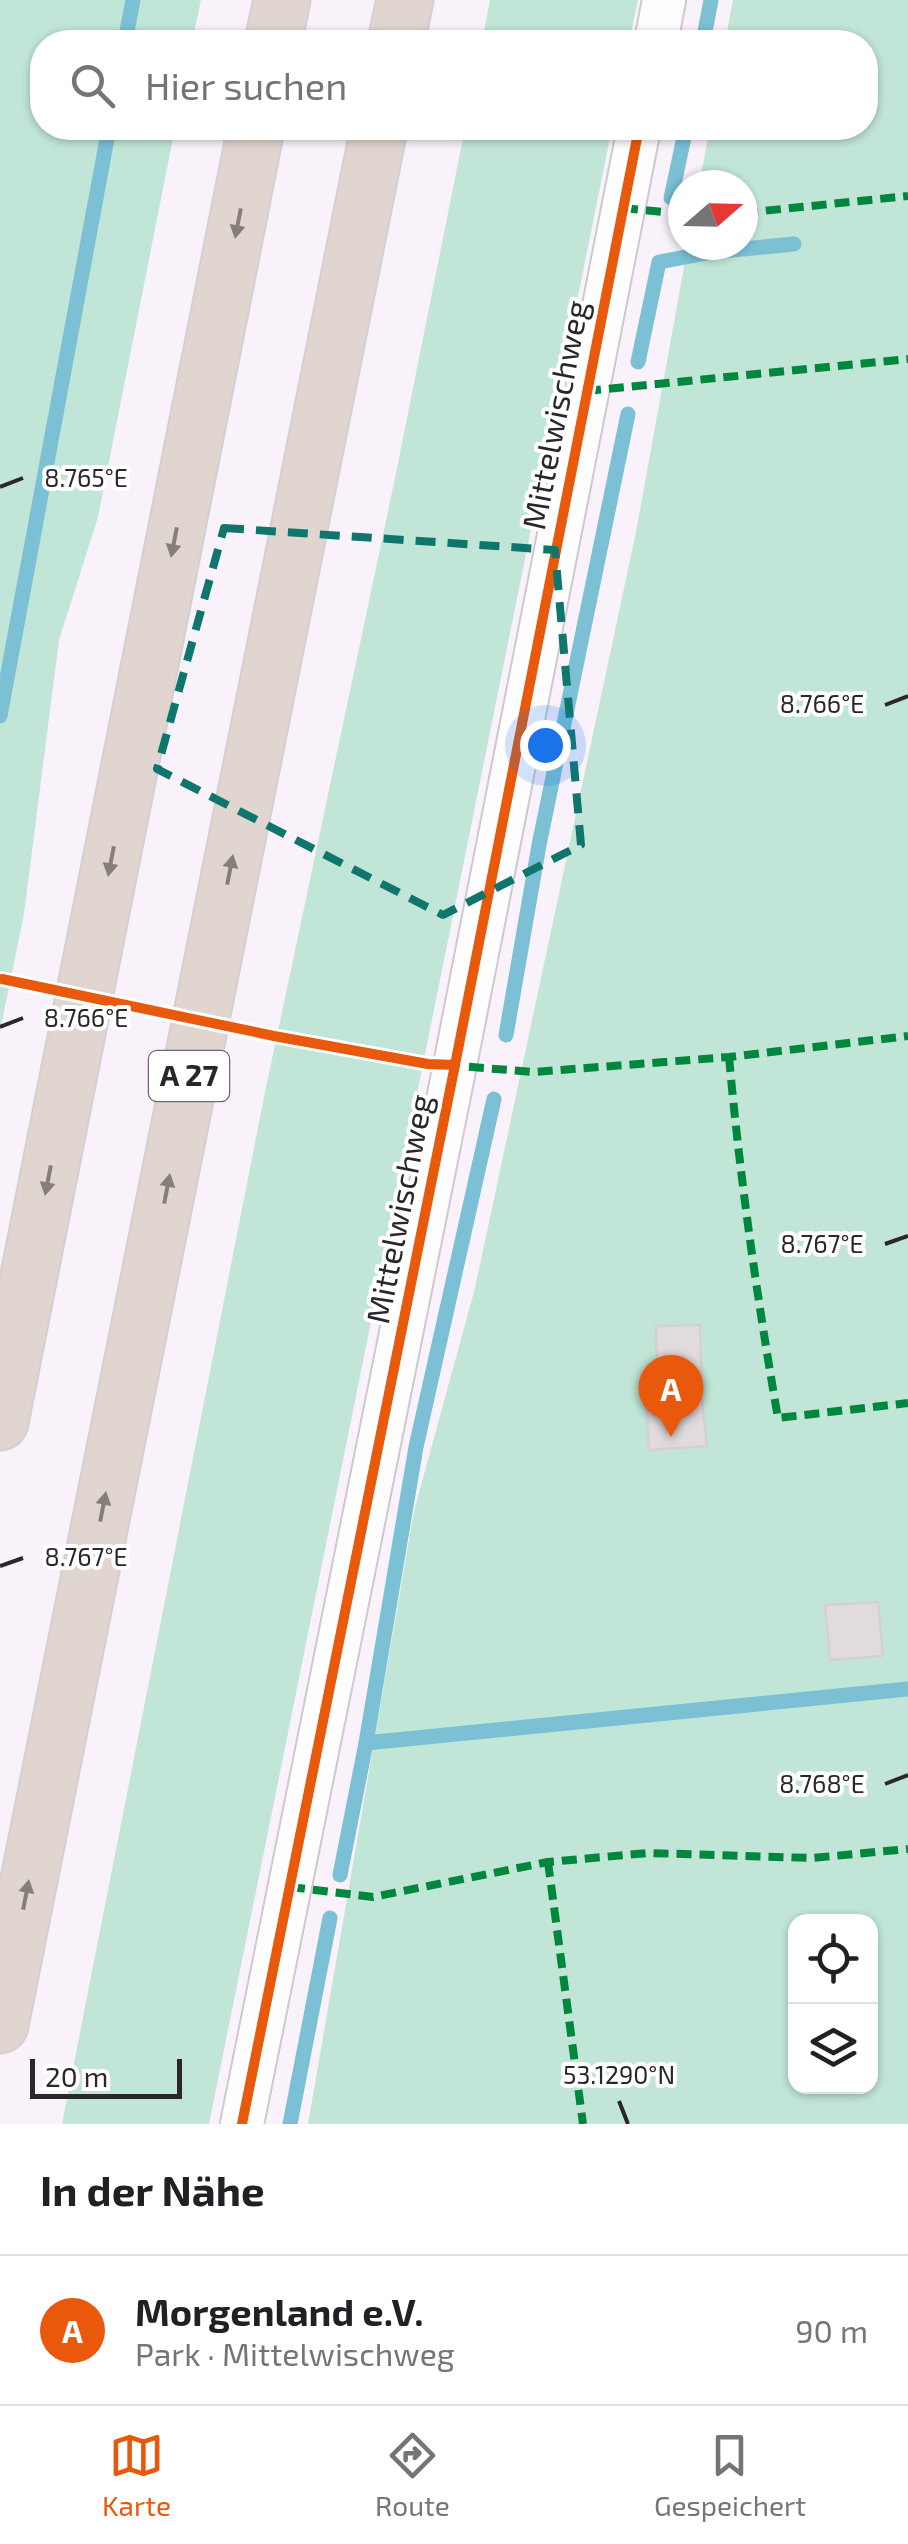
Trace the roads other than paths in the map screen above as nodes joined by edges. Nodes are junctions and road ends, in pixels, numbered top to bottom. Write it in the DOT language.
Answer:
graph roads {
  1 [pos="282,0"];
  2 [pos="404,0"];
  3 [pos="664,0"];
  4 [pos="276,30"];
  5 [pos="398,30"];
  6 [pos="658,30"];
  7 [pos="254,140"];
  8 [pos="377,140"];
  9 [pos="637,140"];
  10 [pos="0,1422"];
  11 [pos="0,2025"];
  12 [pos="242,2124"];
  1 -- 4 [label="highway"];
  2 -- 5 [label="highway"];
  3 -- 6 [label="street"];
  7 -- 10 [label="highway, one-way"];
  11 -- 8 [label="highway, A 27, one-way"];
  9 -- 12 [label="street, Mittelwischweg"];
}
